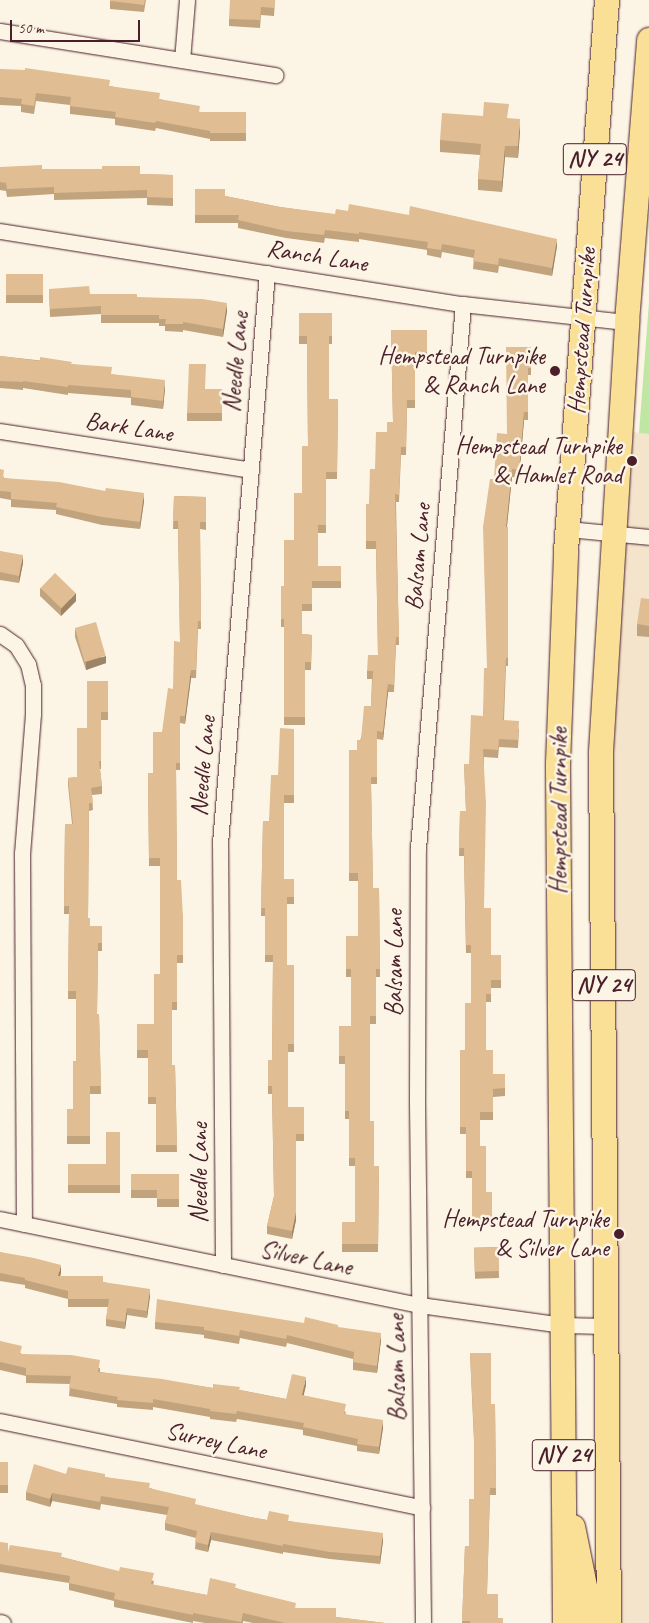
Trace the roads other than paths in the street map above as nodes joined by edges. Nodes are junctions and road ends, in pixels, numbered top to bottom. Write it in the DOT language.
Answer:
graph roads {
  1 [pos="187,0"];
  2 [pos="607,0"];
  3 [pos="0,31"];
  4 [pos="649,40"];
  5 [pos="182,60"];
  6 [pos="276,75"];
  7 [pos="0,231"];
  8 [pos="268,273"];
  9 [pos="463,304"];
  10 [pos="584,318"];
  11 [pos="627,322"];
  12 [pos="0,431"];
  13 [pos="251,470"];
  14 [pos="568,529"];
  15 [pos="614,534"];
  16 [pos="649,537"];
  17 [pos="0,634"];
  18 [pos="0,1219"];
  19 [pos="24,1224"];
  20 [pos="223,1265"];
  21 [pos="420,1305"];
  22 [pos="563,1325"];
  23 [pos="606,1326"];
  24 [pos="0,1421"];
  25 [pos="564,1486"];
  26 [pos="422,1508"];
  27 [pos="423,1623"];
  28 [pos="564,1623"];
  29 [pos="586,1623"];
  30 [pos="609,1623"];
  1 -- 5 [label="street"];
  2 -- 10 [label="main road, Hempstead Turnpike / NY 24"];
  3 -- 5 [label="street"];
  4 -- 11 [label="main road, Hempstead Turnpike / NY 24"];
  5 -- 6 [label="street"];
  7 -- 8 [label="street, Ranch Lane"];
  8 -- 9 [label="street, Ranch Lane"];
  8 -- 13 [label="street, Needle Lane"];
  9 -- 10 [label="street, Ranch Lane"];
  9 -- 21 [label="street, Balsam Lane"];
  10 -- 11 [label="street, Ranch Lane"];
  10 -- 14 [label="main road, Hempstead Turnpike / NY 24"];
  11 -- 15 [label="main road, Hempstead Turnpike / NY 24"];
  12 -- 13 [label="street, Bark Lane"];
  13 -- 20 [label="street, Needle Lane"];
  14 -- 15 [label="street"];
  14 -- 22 [label="main road, Hempstead Turnpike / NY 24"];
  15 -- 16 [label="street"];
  15 -- 23 [label="main road, Hempstead Turnpike / NY 24"];
  17 -- 19 [label="street"];
  18 -- 19 [label="street, Silver Lane"];
  19 -- 20 [label="street, Silver Lane"];
  20 -- 21 [label="street, Silver Lane"];
  21 -- 22 [label="street, Silver Lane"];
  21 -- 26 [label="street, Balsam Lane"];
  22 -- 23 [label="street, Silver Lane"];
  22 -- 25 [label="main road, Hempstead Turnpike / NY 24"];
  23 -- 30 [label="main road, Hempstead Turnpike / NY 24"];
  24 -- 26 [label="street, Surrey Lane"];
  25 -- 28 [label="main road, Hempstead Turnpike / NY 24"];
  25 -- 29 [label="main road"];
  26 -- 27 [label="street, Balsam Lane"];
}
